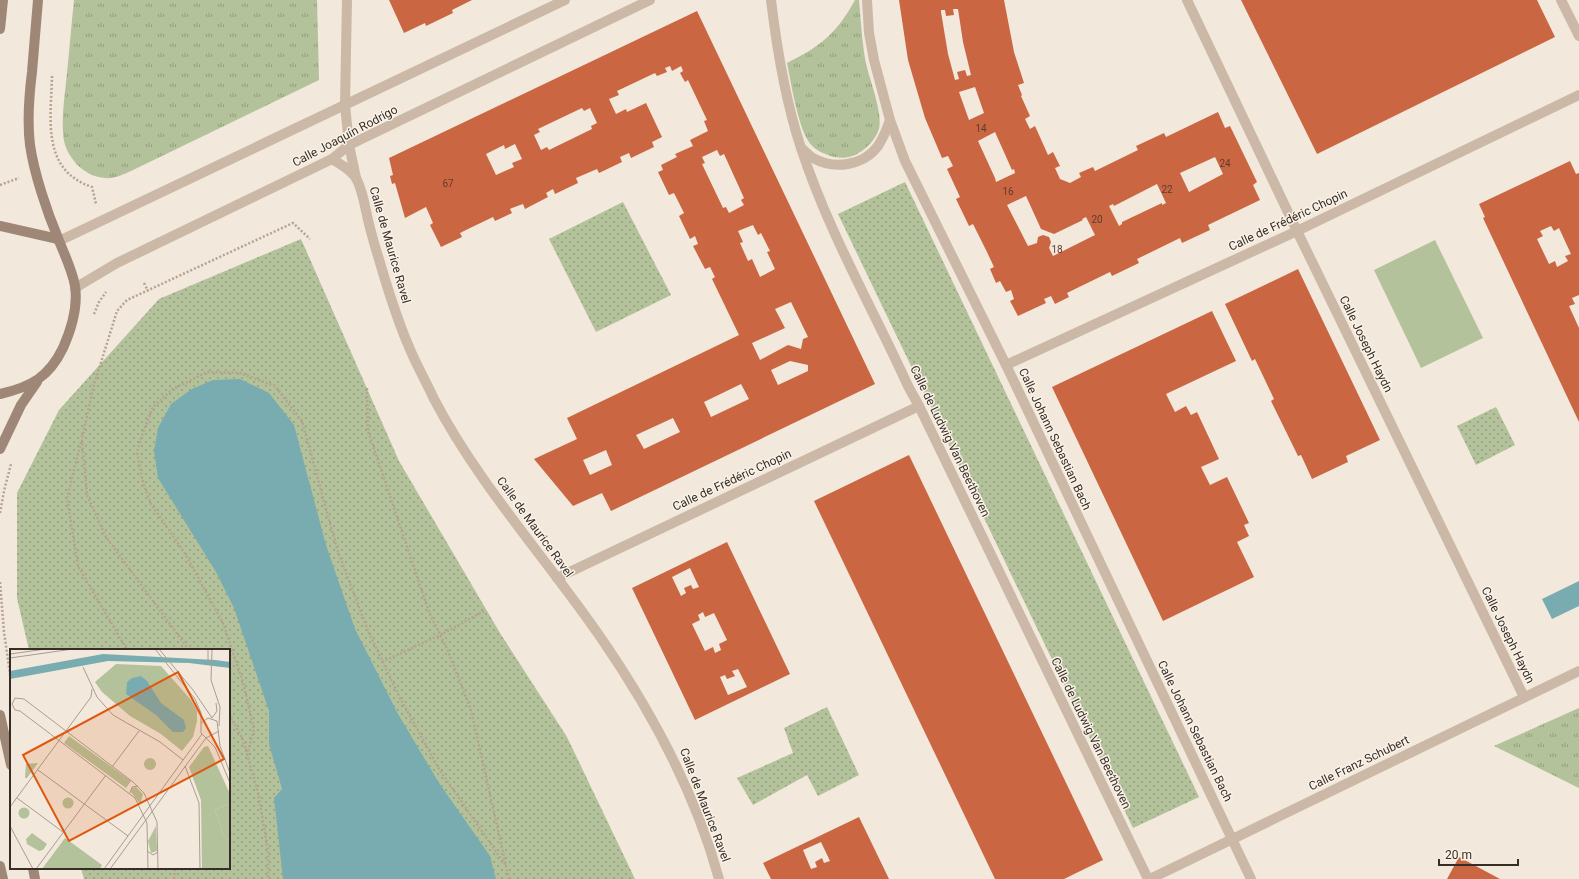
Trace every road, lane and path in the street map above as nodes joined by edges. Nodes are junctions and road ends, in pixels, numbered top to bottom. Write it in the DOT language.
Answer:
graph roads {
  1 [pos="3,0"];
  2 [pos="38,0"];
  3 [pos="347,0"];
  4 [pos="565,0"];
  5 [pos="650,0"];
  6 [pos="771,0"];
  7 [pos="867,0"];
  8 [pos="1187,0"];
  9 [pos="1561,0"];
  10 [pos="0,29"];
  11 [pos="1579,36"];
  12 [pos="52,72"];
  13 [pos="1579,95"];
  14 [pos="345,105"];
  15 [pos="890,120"];
  16 [pos="349,145"];
  17 [pos="801,148"];
  18 [pos="332,159"];
  19 [pos="23,177"];
  20 [pos="356,178"];
  21 [pos="0,185"];
  22 [pos="100,222"];
  23 [pos="0,226"];
  24 [pos="1297,231"];
  25 [pos="310,239"];
  26 [pos="59,240"];
  27 [pos="144,283"];
  28 [pos="75,288"];
  29 [pos="148,291"];
  30 [pos="1006,365"];
  31 [pos="37,382"];
  32 [pos="367,388"];
  33 [pos="0,394"];
  34 [pos="919,406"];
  35 [pos="82,439"];
  36 [pos="0,448"];
  37 [pos="557,578"];
  38 [pos="0,582"];
  39 [pos="486,610"];
  40 [pos="440,635"];
  41 [pos="126,649"];
  42 [pos="187,649"];
  43 [pos="382,662"];
  44 [pos="1579,671"];
  45 [pos="10,678"];
  46 [pos="1524,698"];
  47 [pos="0,715"];
  48 [pos="230,716"];
  49 [pos="247,755"];
  50 [pos="10,760"];
  51 [pos="1232,840"];
  52 [pos="0,866"];
  53 [pos="506,866"];
  54 [pos="33,869"];
  55 [pos="175,869"];
  56 [pos="3,879"];
  57 [pos="35,879"];
  58 [pos="174,879"];
  59 [pos="268,879"];
  60 [pos="509,879"];
  61 [pos="719,879"];
  62 [pos="1149,879"];
  63 [pos="1252,879"];
  1 -- 10 [label="main road"];
  2 -- 26 [label="main road"];
  3 -- 14 [label="street, Calle de Maurice Ravel"];
  4 -- 14 [label="street, Calle Joaquín Rodrigo"];
  5 -- 16 [label="street, Calle Joaquín Rodrigo"];
  6 -- 17 [label="street, Calle de Ludwig Van Beethoven"];
  7 -- 15 [label="street, Calle Johann Sebastian Bach"];
  8 -- 24 [label="street, Calle Joseph Haydn"];
  9 -- 11 [label="street"];
  12 -- 22 [label="path"];
  13 -- 24 [label="street, Calle de Frédéric Chopin"];
  14 -- 16 [label="street, Calle de Maurice Ravel"];
  14 -- 22 [label="street, Calle Joaquín Rodrigo"];
  15 -- 17 [label="street"];
  15 -- 30 [label="street, Calle Johann Sebastian Bach"];
  16 -- 18 [label="street, Calle Joaquín Rodrigo"];
  16 -- 20 [label="street, Calle de Maurice Ravel"];
  17 -- 34 [label="street, Calle de Ludwig Van Beethoven"];
  18 -- 20 [label="street, Calle de Maurice Ravel"];
  18 -- 28 [label="street, Calle Joaquín Rodrigo"];
  19 -- 21 [label="path"];
  20 -- 37 [label="street, Calle de Maurice Ravel"];
  22 -- 26 [label="street, Calle Joaquín Rodrigo"];
  23 -- 26 [label="main road"];
  24 -- 30 [label="street, Calle de Frédéric Chopin"];
  24 -- 46 [label="street, Calle Joseph Haydn"];
  25 -- 29 [label="path"];
  26 -- 28 [label="main road"];
  27 -- 29 [label="path"];
  28 -- 31 [label="main road"];
  29 -- 35 [label="path"];
  30 -- 51 [label="street, Calle Johann Sebastian Bach"];
  31 -- 33 [label="main road"];
  31 -- 36 [label="main road"];
  32 -- 40 [label="path"];
  34 -- 37 [label="street, Calle de Frédéric Chopin"];
  34 -- 62 [label="street, Calle de Ludwig Van Beethoven"];
  35 -- 41 [label="path"];
  35 -- 42 [label="path"];
  37 -- 61 [label="street, Calle de Maurice Ravel"];
  38 -- 45 [label="path"];
  39 -- 40 [label="path"];
  40 -- 43 [label="path"];
  40 -- 53 [label="path"];
  43 -- 49 [label="path"];
  43 -- 53 [label="path"];
  44 -- 46 [label="street, Calle Franz Schubert"];
  46 -- 51 [label="street, Calle Franz Schubert"];
  47 -- 50 [label="main road"];
  48 -- 49 [label="path"];
  49 -- 59 [label="path"];
  51 -- 62 [label="street, Calle Franz Schubert"];
  51 -- 63 [label="street, Calle Johann Sebastian Bach"];
  52 -- 56 [label="main road"];
  53 -- 60 [label="path"];
  54 -- 57 [label="main road"];
  55 -- 58 [label="path"];
}
